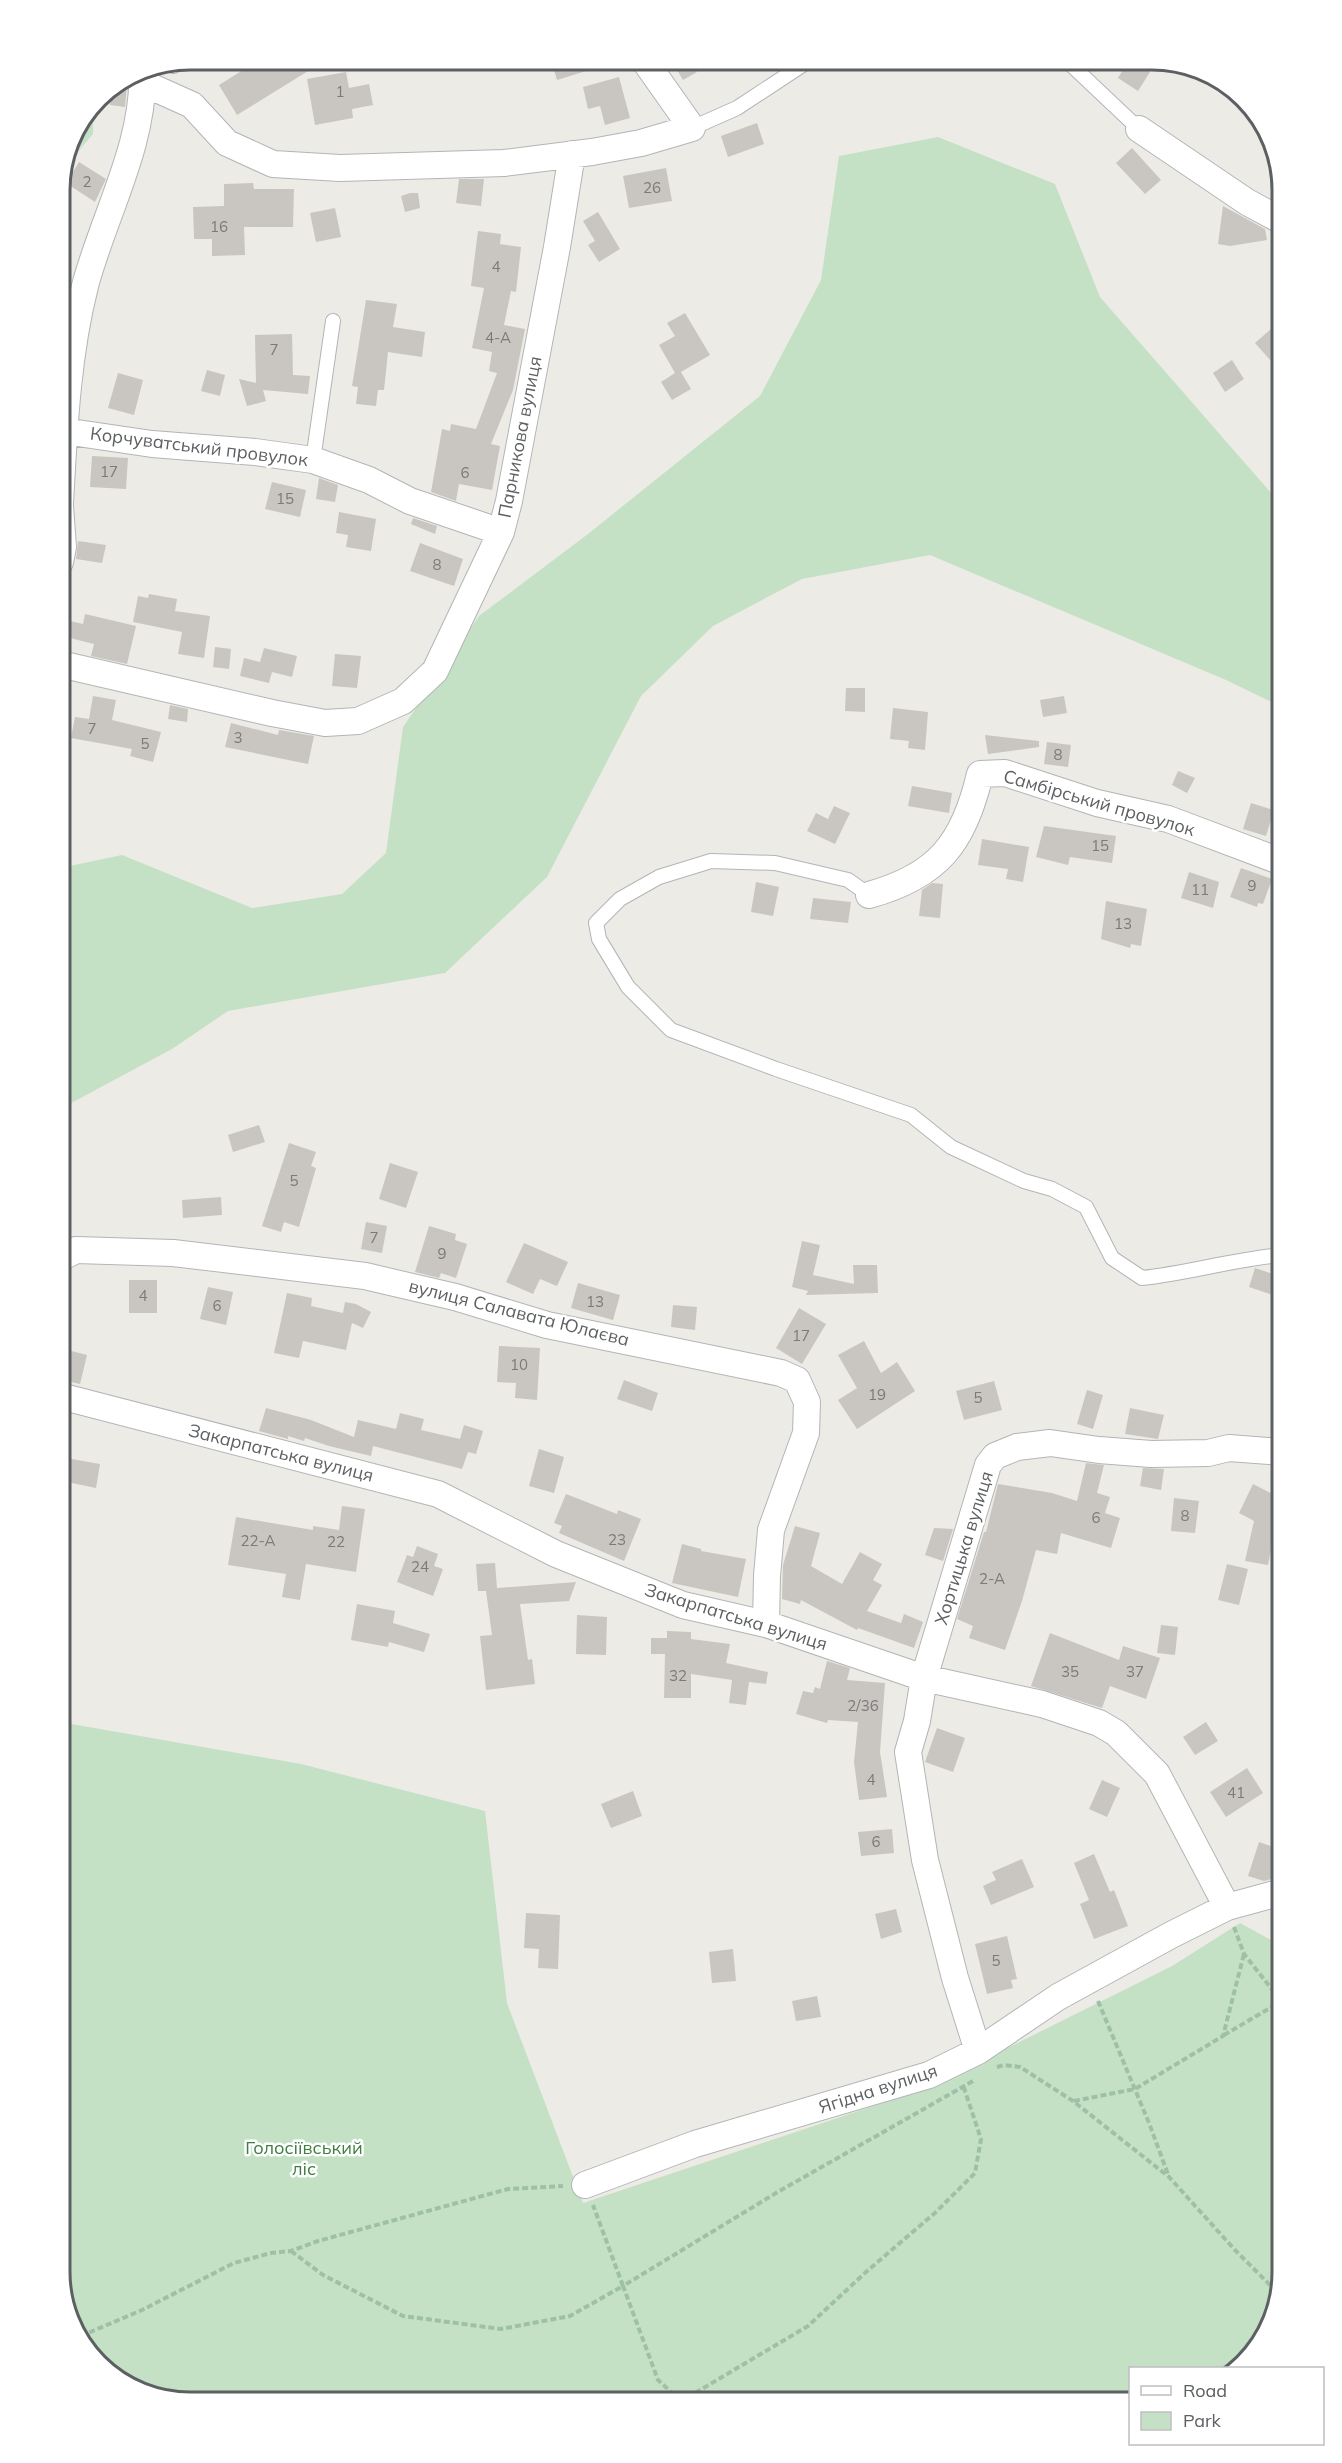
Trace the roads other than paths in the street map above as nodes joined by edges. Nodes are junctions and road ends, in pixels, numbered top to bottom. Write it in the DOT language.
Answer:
graph roads {
  1 [pos="651,70"];
  2 [pos="794,71"];
  3 [pos="1078,71"];
  4 [pos="147,79"];
  5 [pos="142,82"];
  6 [pos="692,128"];
  7 [pos="1139,129"];
  8 [pos="572,154"];
  9 [pos="1271,215"];
  10 [pos="333,321"];
  11 [pos="71,365"];
  12 [pos="71,432"];
  13 [pos="313,460"];
  14 [pos="501,532"];
  15 [pos="71,666"];
  16 [pos="1271,858"];
  17 [pos="869,895"];
  18 [pos="70,1253"];
  19 [pos="1271,1256"];
  20 [pos="70,1399"];
  21 [pos="1271,1451"];
  22 [pos="766,1624"];
  23 [pos="924,1678"];
  24 [pos="1271,1895"];
  25 [pos="1227,1907"];
  26 [pos="983,2066"];
  27 [pos="585,2185"];
  1 -- 6 [label="street"];
  2 -- 6 [label="lane"];
  3 -- 7 [label="lane"];
  4 -- 8 [label="street"];
  5 -- 11 [label="street, Корчуватський провулок"];
  6 -- 8 [label="street"];
  7 -- 9 [label="street"];
  8 -- 14 [label="street, Парникова вулиця"];
  10 -- 13 [label="lane"];
  12 -- 13 [label="street, Корчуватський провулок"];
  13 -- 14 [label="street, Корчуватський провулок"];
  14 -- 15 [label="street, Парникова вулиця"];
  16 -- 17 [label="street, Самбірський провулок"];
  17 -- 19 [label="lane"];
  18 -- 22 [label="street, вулиця Салавата Юлаєва"];
  20 -- 22 [label="street, Закарпатська вулиця"];
  21 -- 23 [label="street, Хортицька вулиця"];
  22 -- 23 [label="street, Закарпатська вулиця"];
  23 -- 25 [label="street, Закарпатська вулиця"];
  23 -- 26 [label="street, Хортицька вулиця"];
  24 -- 25 [label="street, Ягідна вулиця"];
  25 -- 26 [label="street, Ягідна вулиця"];
  26 -- 27 [label="street, Ягідна вулиця"];
}
